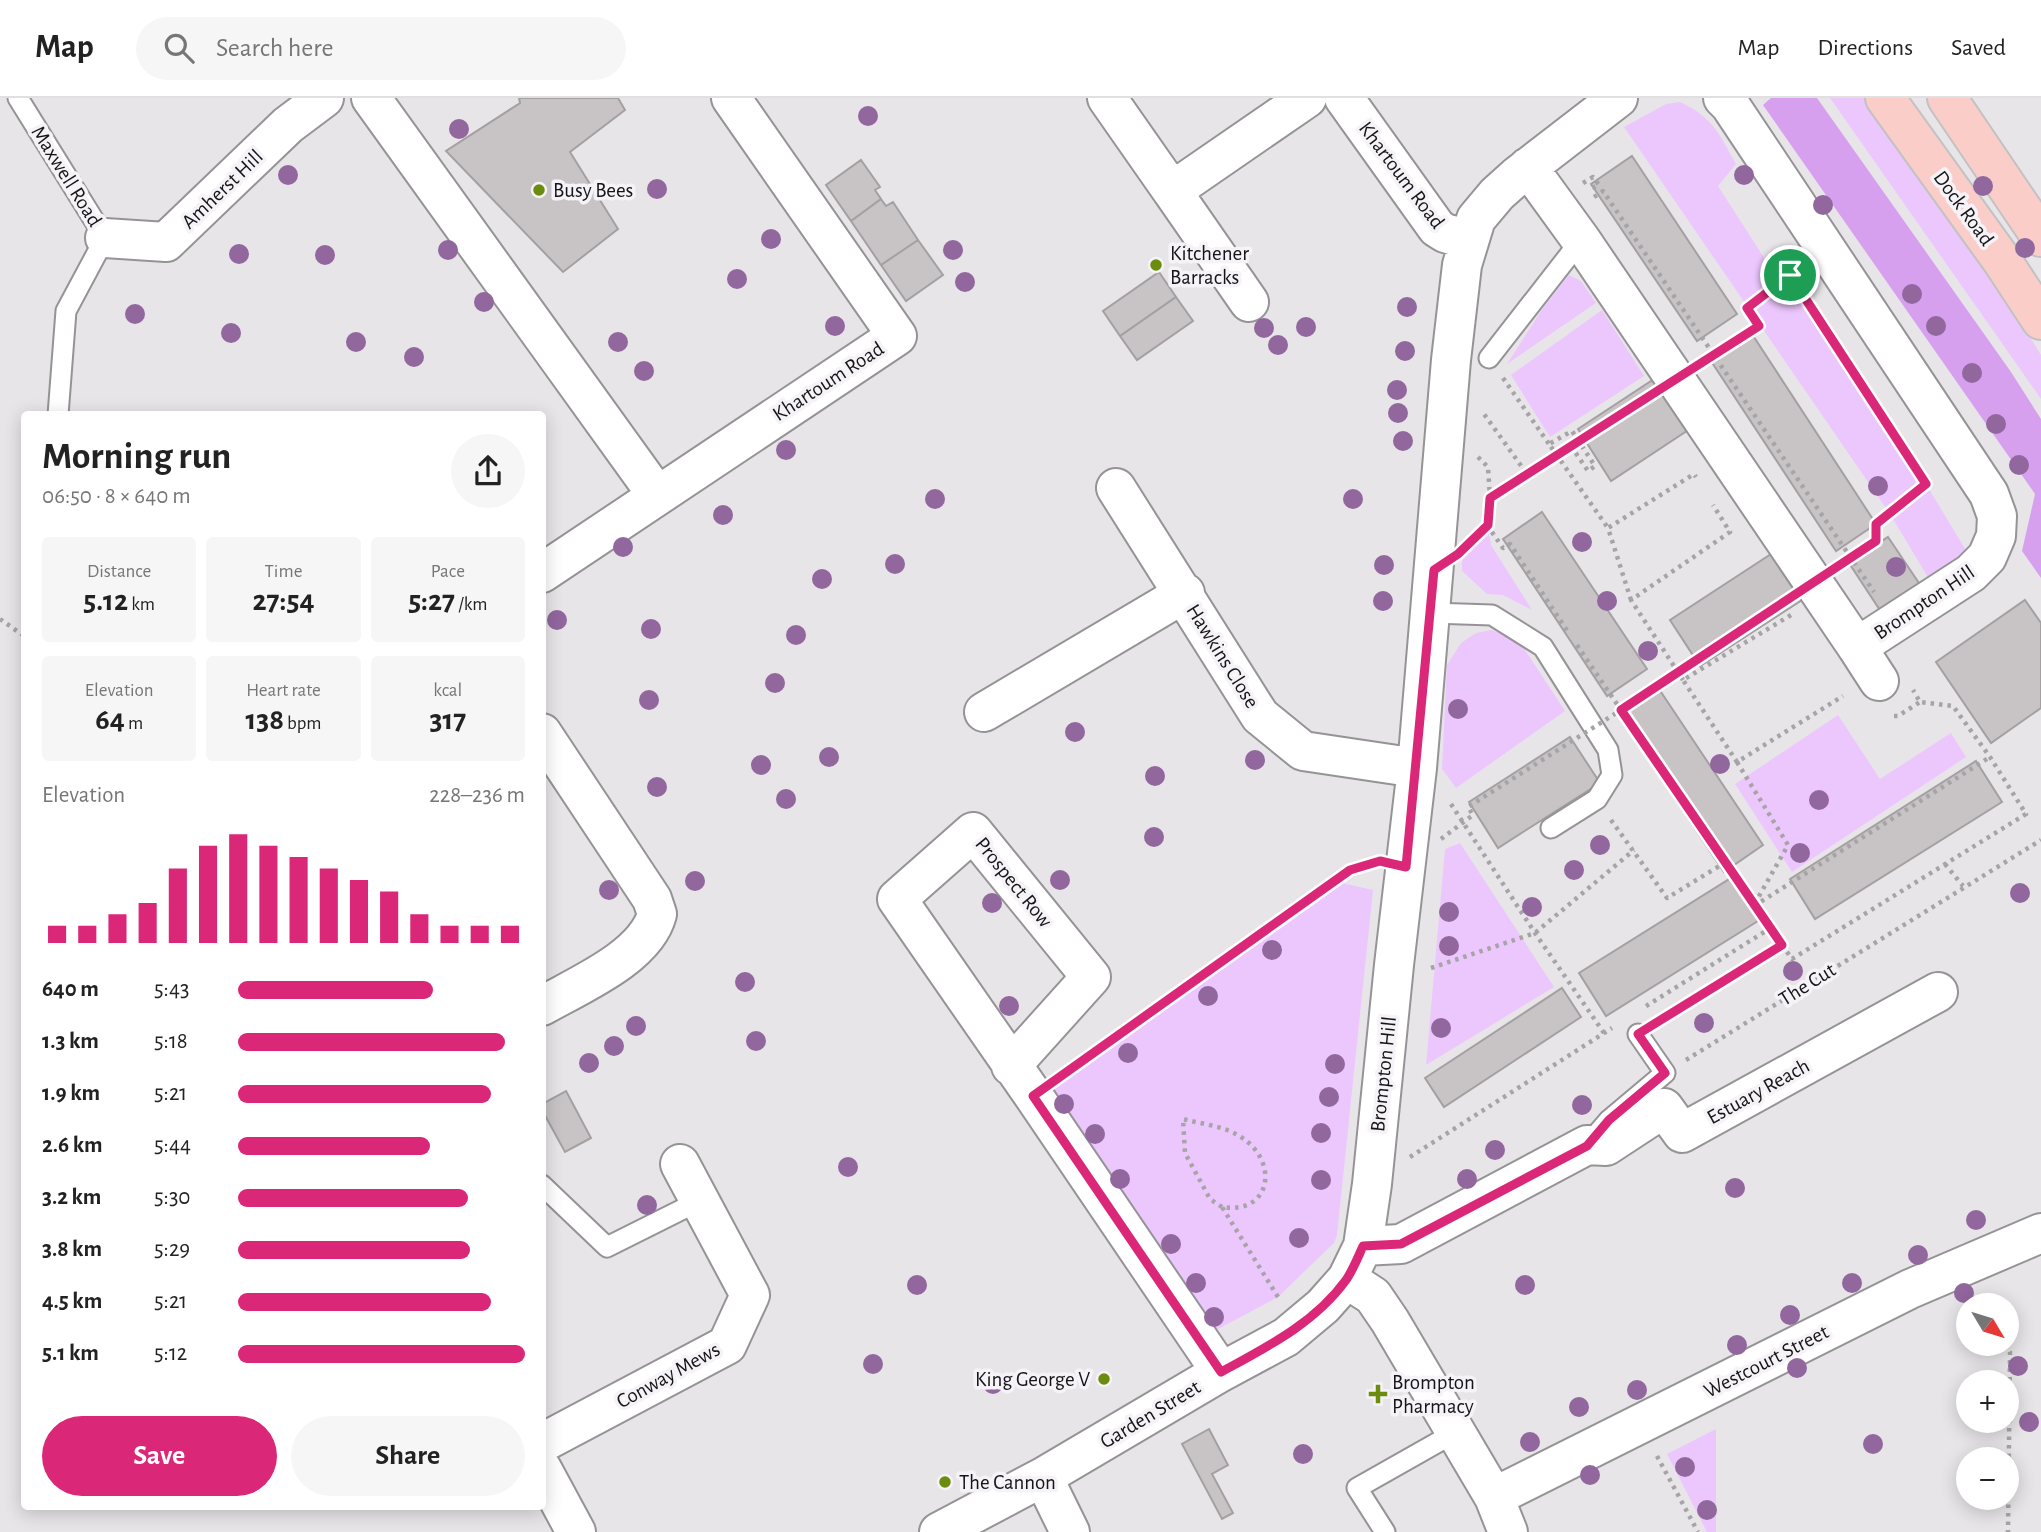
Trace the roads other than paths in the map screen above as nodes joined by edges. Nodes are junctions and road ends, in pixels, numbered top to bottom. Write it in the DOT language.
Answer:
graph roads {
  1 [pos="18,98"];
  2 [pos="324,98"];
  3 [pos="372,98"];
  4 [pos="731,98"];
  5 [pos="1107,98"];
  6 [pos="1307,98"];
  7 [pos="1344,98"];
  8 [pos="1618,98"];
  9 [pos="1723,98"];
  10 [pos="1885,98"];
  11 [pos="1947,98"];
  12 [pos="280,112"];
  13 [pos="1528,167"];
  14 [pos="1172,191"];
  15 [pos="2041,237"];
  16 [pos="105,238"];
  17 [pos="1468,240"];
  18 [pos="1581,240"];
  19 [pos="1248,302"];
  20 [pos="2041,320"];
  21 [pos="1489,358"];
  22 [pos="58,411"];
  23 [pos="1116,488"];
  24 [pos="657,495"];
  25 [pos="546,570"];
  26 [pos="1185,593"];
  27 [pos="1431,613"];
  28 [pos="1857,647"];
  29 [pos="1891,692"];
  30 [pos="984,712"];
  31 [pos="546,739"];
  32 [pos="1417,768"];
  33 [pos="1551,828"];
  34 [pos="1938,992"];
  35 [pos="546,1004"];
  36 [pos="1638,1034"];
  37 [pos="1022,1081"];
  38 [pos="1587,1146"];
  39 [pos="680,1164"];
  40 [pos="546,1189"];
  41 [pos="699,1201"];
  42 [pos="2041,1233"];
  43 [pos="1355,1262"];
  44 [pos="1221,1372"];
  45 [pos="1456,1432"];
  46 [pos="546,1441"];
  47 [pos="546,1476"];
  48 [pos="1043,1477"];
  49 [pos="1494,1497"];
  50 [pos="576,1532"];
  51 [pos="939,1532"];
  52 [pos="1070,1532"];
  53 [pos="1385,1532"];
  54 [pos="1508,1532"];
  1 -- 16 [label="lane, Maxwell Road"];
  2 -- 12 [label="street, Amherst Hill"];
  3 -- 24 [label="street"];
  4 -- 24 [label="street, Khartoum Road"];
  5 -- 14 [label="street"];
  6 -- 14 [label="street"];
  7 -- 17 [label="street, Khartoum Road"];
  8 -- 13 [label="street, Brompton Hill"];
  9 -- 28 [label="street, Brompton Hill"];
  10 -- 20 [label="main road, Dock Road"];
  11 -- 15 [label="main road"];
  12 -- 16 [label="street, Amherst Hill"];
  13 -- 17 [label="street, Brompton Hill"];
  13 -- 18 [label="street, Brompton Hill"];
  14 -- 19 [label="street"];
  16 -- 22 [label="lane, Maxwell Road"];
  17 -- 27 [label="street, Brompton Hill"];
  18 -- 21 [label="lane"];
  18 -- 28 [label="street, Brompton Hill"];
  23 -- 26 [label="street, Hawkins Close"];
  24 -- 25 [label="street, Khartoum Road"];
  26 -- 30 [label="street, Hawkins Close"];
  26 -- 32 [label="street, Hawkins Close"];
  27 -- 32 [label="street, Brompton Hill"];
  27 -- 33 [label="lane"];
  28 -- 29 [label="street"];
  31 -- 35 [label="street"];
  32 -- 43 [label="street, Brompton Hill"];
  34 -- 38 [label="street, Estuary Reach"];
  36 -- 38 [label="lane"];
  37 -- 37 [label="street, Prospect Row"];
  37 -- 44 [label="street, Prospect Row"];
  38 -- 43 [label="street"];
  39 -- 41 [label="street, Conway Mews"];
  40 -- 41 [label="lane"];
  41 -- 46 [label="street, Conway Mews"];
  42 -- 49 [label="street, Westcourt Street"];
  43 -- 44 [label="street, Garden Street"];
  43 -- 45 [label="street"];
  44 -- 48 [label="street, Garden Street"];
  45 -- 49 [label="street"];
  45 -- 53 [label="lane"];
  47 -- 50 [label="street"];
  48 -- 51 [label="street, Garden Street"];
  48 -- 52 [label="street"];
  49 -- 54 [label="street"];
}
